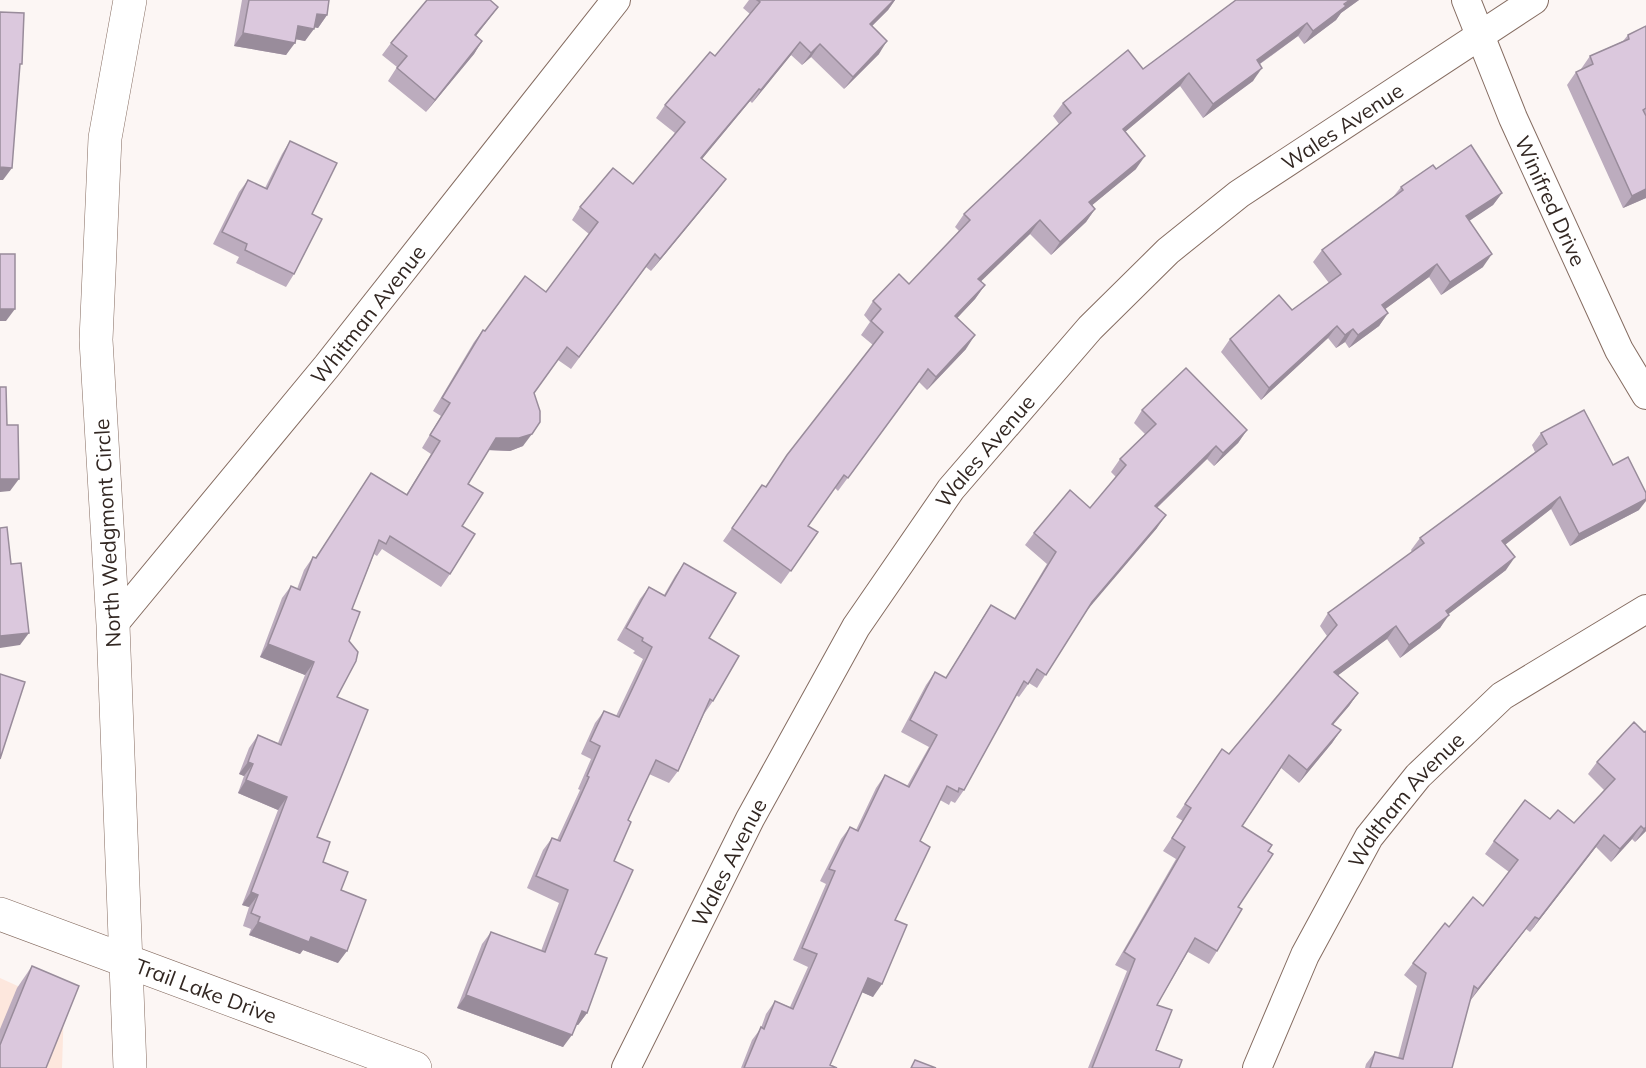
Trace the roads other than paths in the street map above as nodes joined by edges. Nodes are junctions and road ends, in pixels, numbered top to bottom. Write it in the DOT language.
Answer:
graph roads {
  1 [pos="130,0"];
  2 [pos="616,0"];
  3 [pos="1466,0"];
  4 [pos="1534,0"];
  5 [pos="1480,34"];
  6 [pos="1646,395"];
  7 [pos="1646,609"];
  8 [pos="113,625"];
  9 [pos="0,914"];
  10 [pos="126,960"];
  11 [pos="130,1068"];
  12 [pos="415,1068"];
  13 [pos="626,1068"];
  14 [pos="1257,1068"];
  1 -- 8 [label="street, North Wedgmont Circle"];
  2 -- 8 [label="street, Whitman Avenue"];
  3 -- 5 [label="street, Winifred Drive"];
  4 -- 5 [label="street, Wales Avenue"];
  5 -- 6 [label="street, Winifred Drive"];
  5 -- 13 [label="street, Wales Avenue"];
  7 -- 14 [label="street, Waltham Avenue"];
  8 -- 10 [label="street, North Wedgmont Circle"];
  9 -- 10 [label="street, Trail Lake Drive"];
  10 -- 11 [label="street, North Wedgmont Circle"];
  10 -- 12 [label="street, Trail Lake Drive"];
}
